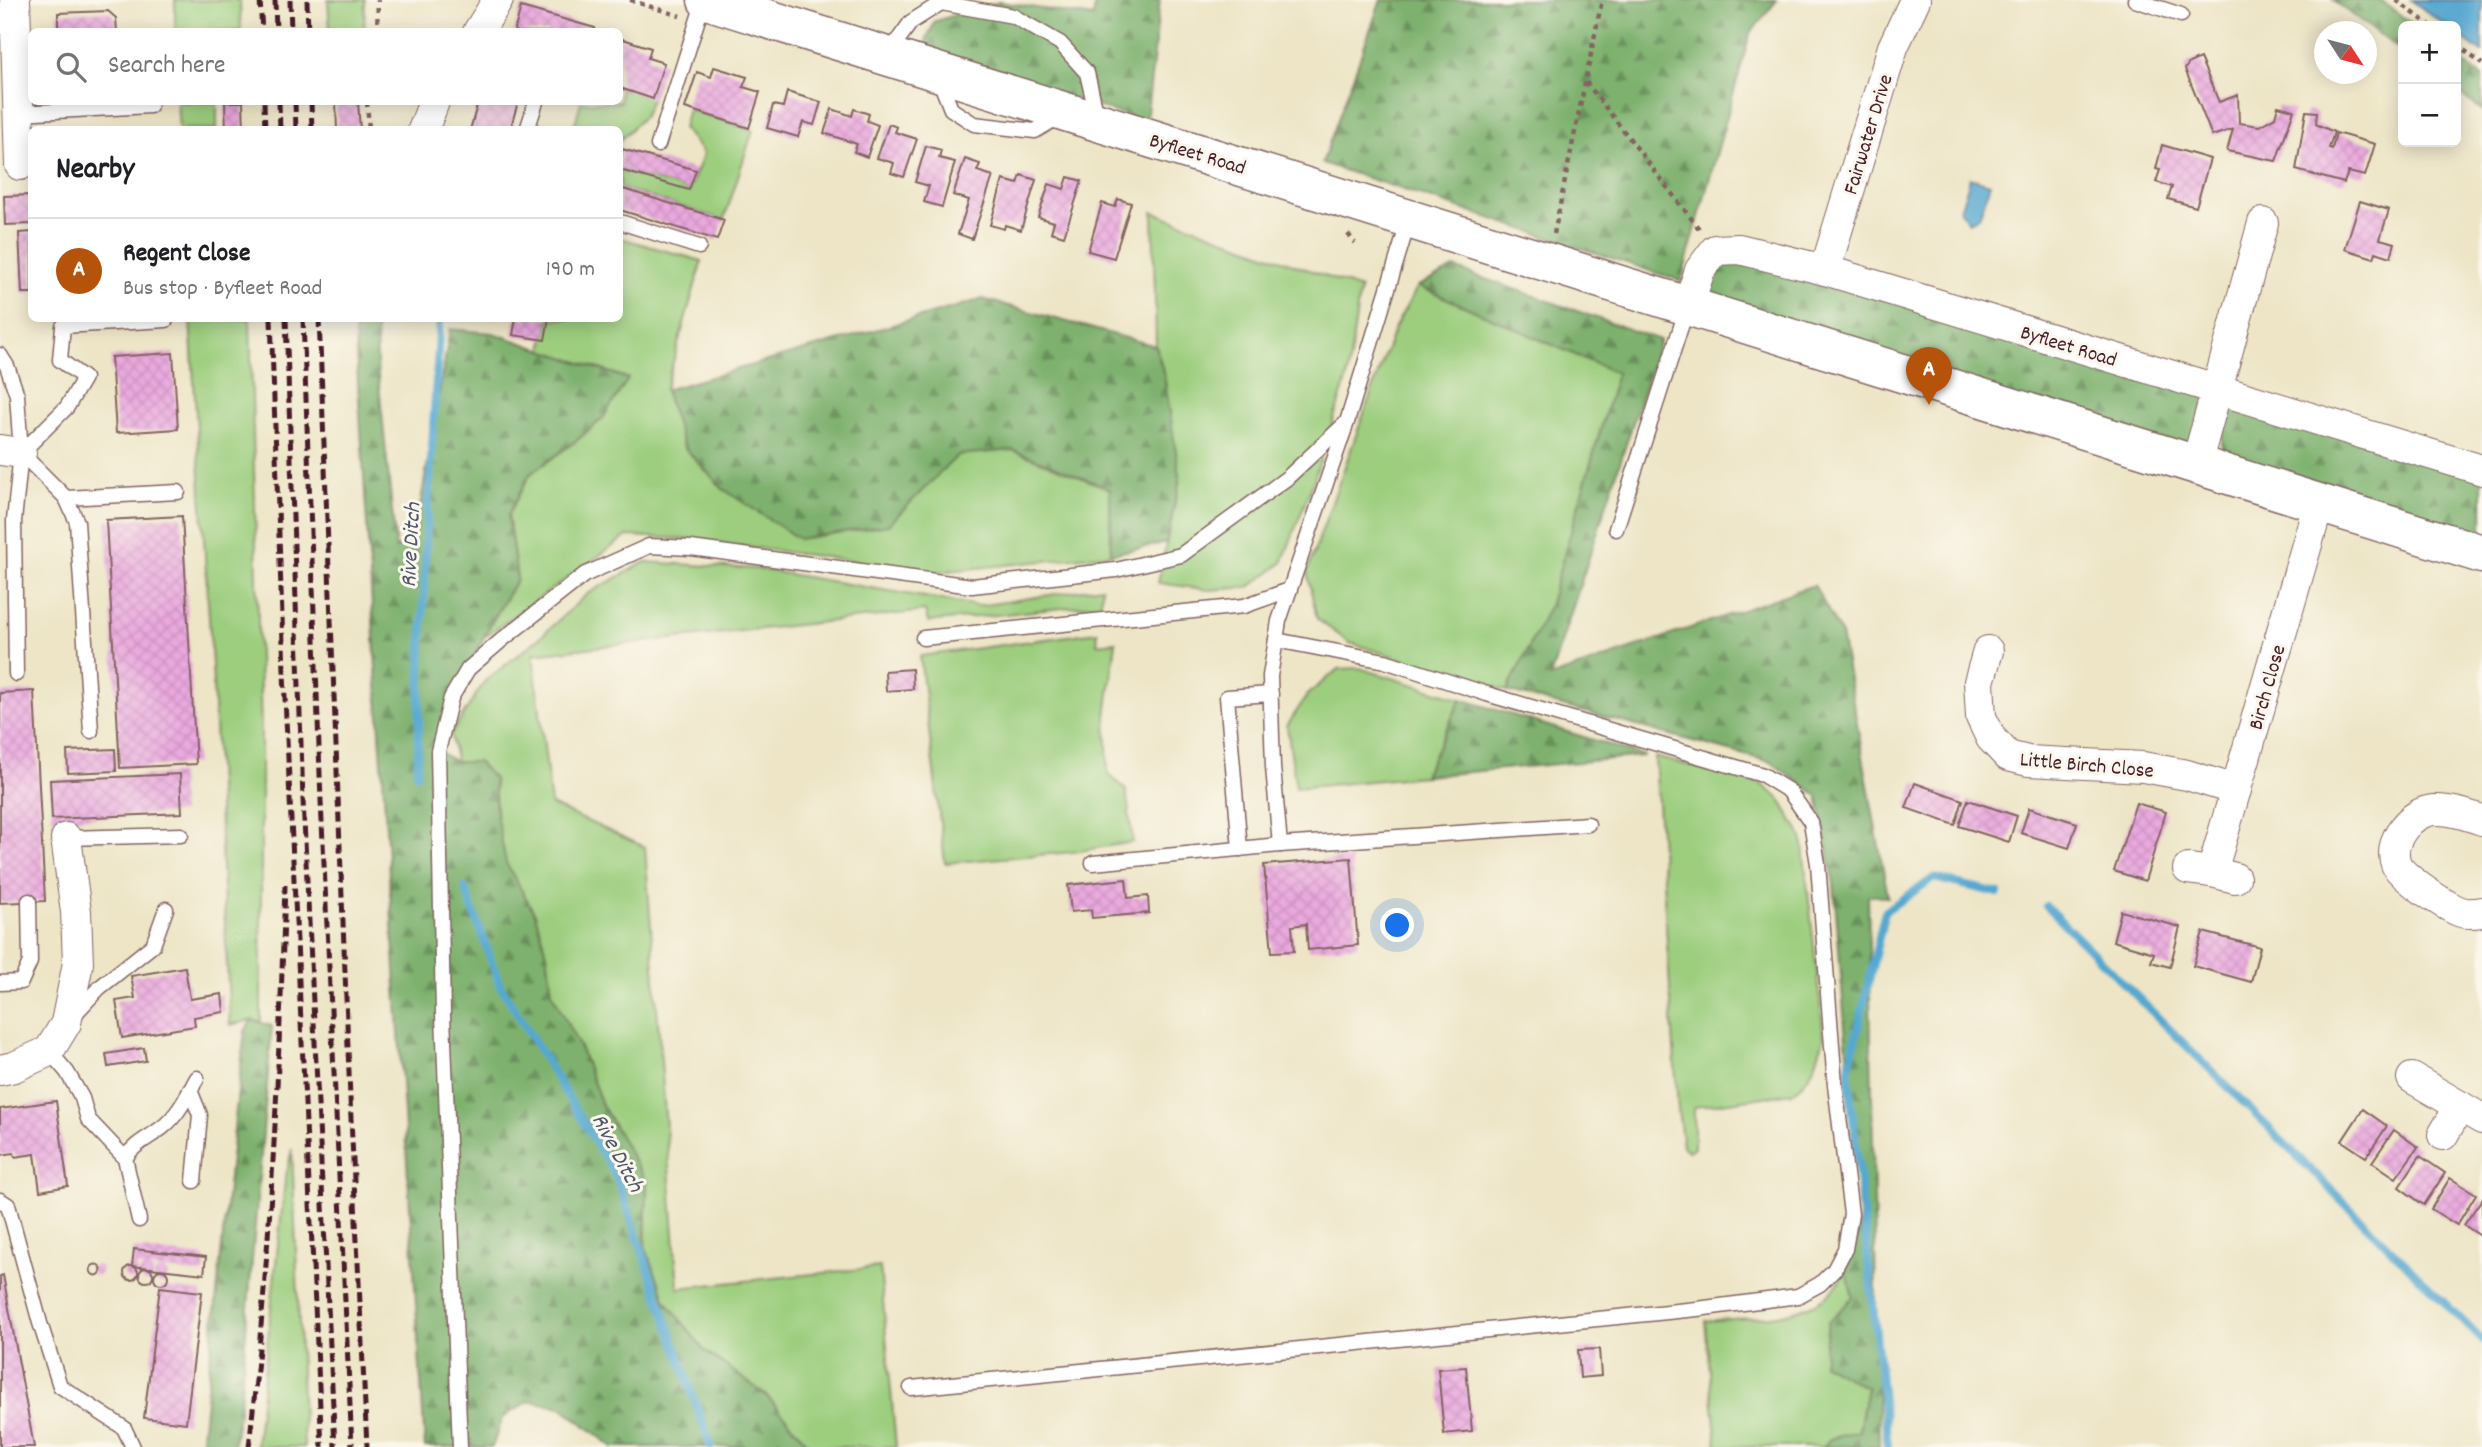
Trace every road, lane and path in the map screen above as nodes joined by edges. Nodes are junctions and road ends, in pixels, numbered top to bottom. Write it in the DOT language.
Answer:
graph roads {
  1 [pos="15,0"];
  2 [pos="378,0"];
  3 [pos="498,0"];
  4 [pos="705,0"];
  5 [pos="1602,0"];
  6 [pos="1915,0"];
  7 [pos="2135,0"];
  8 [pos="2396,0"];
  9 [pos="2181,15"];
  10 [pos="2424,21"];
  11 [pos="377,28"];
  12 [pos="480,28"];
  13 [pos="8,33"];
  14 [pos="2461,48"];
  15 [pos="887,55"];
  16 [pos="2482,64"];
  17 [pos="9,81"];
  18 [pos="1585,82"];
  19 [pos="150,105"];
  20 [pos="368,105"];
  21 [pos="433,105"];
  22 [pos="535,105"];
  23 [pos="1083,117"];
  24 [pos="23,126"];
  25 [pos="369,126"];
  26 [pos="425,126"];
  27 [pos="528,126"];
  28 [pos="658,145"];
  29 [pos="20,165"];
  30 [pos="1409,219"];
  31 [pos="623,223"];
  32 [pos="2263,223"];
  33 [pos="699,247"];
  34 [pos="1716,250"];
  35 [pos="1548,262"];
  36 [pos="1825,270"];
  37 [pos="1688,306"];
  38 [pos="131,322"];
  39 [pos="0,355"];
  40 [pos="2217,390"];
  41 [pos="1347,422"];
  42 [pos="11,452"];
  43 [pos="2196,465"];
  44 [pos="2482,470"];
  45 [pos="178,492"];
  46 [pos="66,498"];
  47 [pos="2319,503"];
  48 [pos="1616,529"];
  49 [pos="2482,555"];
  50 [pos="1289,590"];
  51 [pos="923,638"];
  52 [pos="1276,640"];
  53 [pos="1985,650"];
  54 [pos="16,674"];
  55 [pos="1271,694"];
  56 [pos="91,731"];
  57 [pos="2236,790"];
  58 [pos="2482,820"];
  59 [pos="1588,824"];
  60 [pos="181,835"];
  61 [pos="66,838"];
  62 [pos="1280,845"];
  63 [pos="1240,849"];
  64 [pos="1093,863"];
  65 [pos="2212,873"];
  66 [pos="29,901"];
  67 [pos="166,909"];
  68 [pos="2482,912"];
  69 [pos="0,983"];
  70 [pos="66,1023"];
  71 [pos="49,1051"];
  72 [pos="0,1070"];
  73 [pos="2412,1078"];
  74 [pos="2471,1113"];
  75 [pos="2443,1135"];
  76 [pos="125,1158"];
  77 [pos="194,1181"];
  78 [pos="0,1200"];
  79 [pos="139,1220"];
  80 [pos="911,1388"];
  81 [pos="132,1447"];
  82 [pos="460,1447"];
  1 -- 13 [label="street"];
  2 -- 11 [label="path"];
  3 -- 12 [label="street"];
  4 -- 15 [label="main road, Byfleet Road"];
  4 -- 28 [label="lane"];
  5 -- 18 [label="path"];
  6 -- 36 [label="street, Fairwater Drive"];
  7 -- 9 [label="lane"];
  8 -- 10 [label="path"];
  13 -- 17 [label="street"];
  14 -- 16 [label="path"];
  15 -- 23 [label="main road, Byfleet Road"];
  15 -- 23 [label="lane"];
  17 -- 24 [label="street"];
  18 -- 34 [label="path"];
  18 -- 35 [label="path"];
  19 -- 24 [label="lane"];
  20 -- 25 [label="path"];
  21 -- 26 [label="street"];
  22 -- 27 [label="lane"];
  23 -- 30 [label="main road, Byfleet Road"];
  24 -- 29 [label="street"];
  30 -- 35 [label="main road, Byfleet Road"];
  30 -- 41 [label="lane"];
  31 -- 33 [label="lane"];
  32 -- 40 [label="street"];
  34 -- 36 [label="street, Byfleet Road"];
  34 -- 37 [label="street"];
  35 -- 37 [label="main road, Byfleet Road"];
  36 -- 40 [label="street, Byfleet Road"];
  37 -- 43 [label="main road, Byfleet Road"];
  37 -- 48 [label="lane"];
  38 -- 42 [label="lane"];
  39 -- 42 [label="lane"];
  40 -- 43 [label="street"];
  40 -- 44 [label="street, Byfleet Road"];
  41 -- 50 [label="lane"];
  41 -- 82 [label="lane"];
  42 -- 46 [label="lane"];
  42 -- 54 [label="lane"];
  43 -- 47 [label="main road, Byfleet Road"];
  45 -- 46 [label="lane"];
  46 -- 56 [label="lane"];
  47 -- 49 [label="main road, Byfleet Road"];
  47 -- 57 [label="street, Birch Close"];
  50 -- 51 [label="lane"];
  50 -- 52 [label="lane"];
  52 -- 55 [label="lane"];
  52 -- 80 [label="lane"];
  53 -- 57 [label="street, Little Birch Close"];
  55 -- 62 [label="lane"];
  55 -- 63 [label="lane"];
  57 -- 65 [label="street, Birch Close"];
  58 -- 68 [label="street"];
  59 -- 62 [label="lane"];
  60 -- 61 [label="lane"];
  61 -- 70 [label="street"];
  62 -- 63 [label="lane"];
  63 -- 64 [label="lane"];
  66 -- 69 [label="lane"];
  67 -- 70 [label="lane"];
  70 -- 71 [label="street"];
  71 -- 72 [label="street"];
  71 -- 76 [label="lane"];
  73 -- 74 [label="street"];
  74 -- 75 [label="street"];
  76 -- 77 [label="lane"];
  76 -- 79 [label="lane"];
  78 -- 81 [label="lane"];
}
